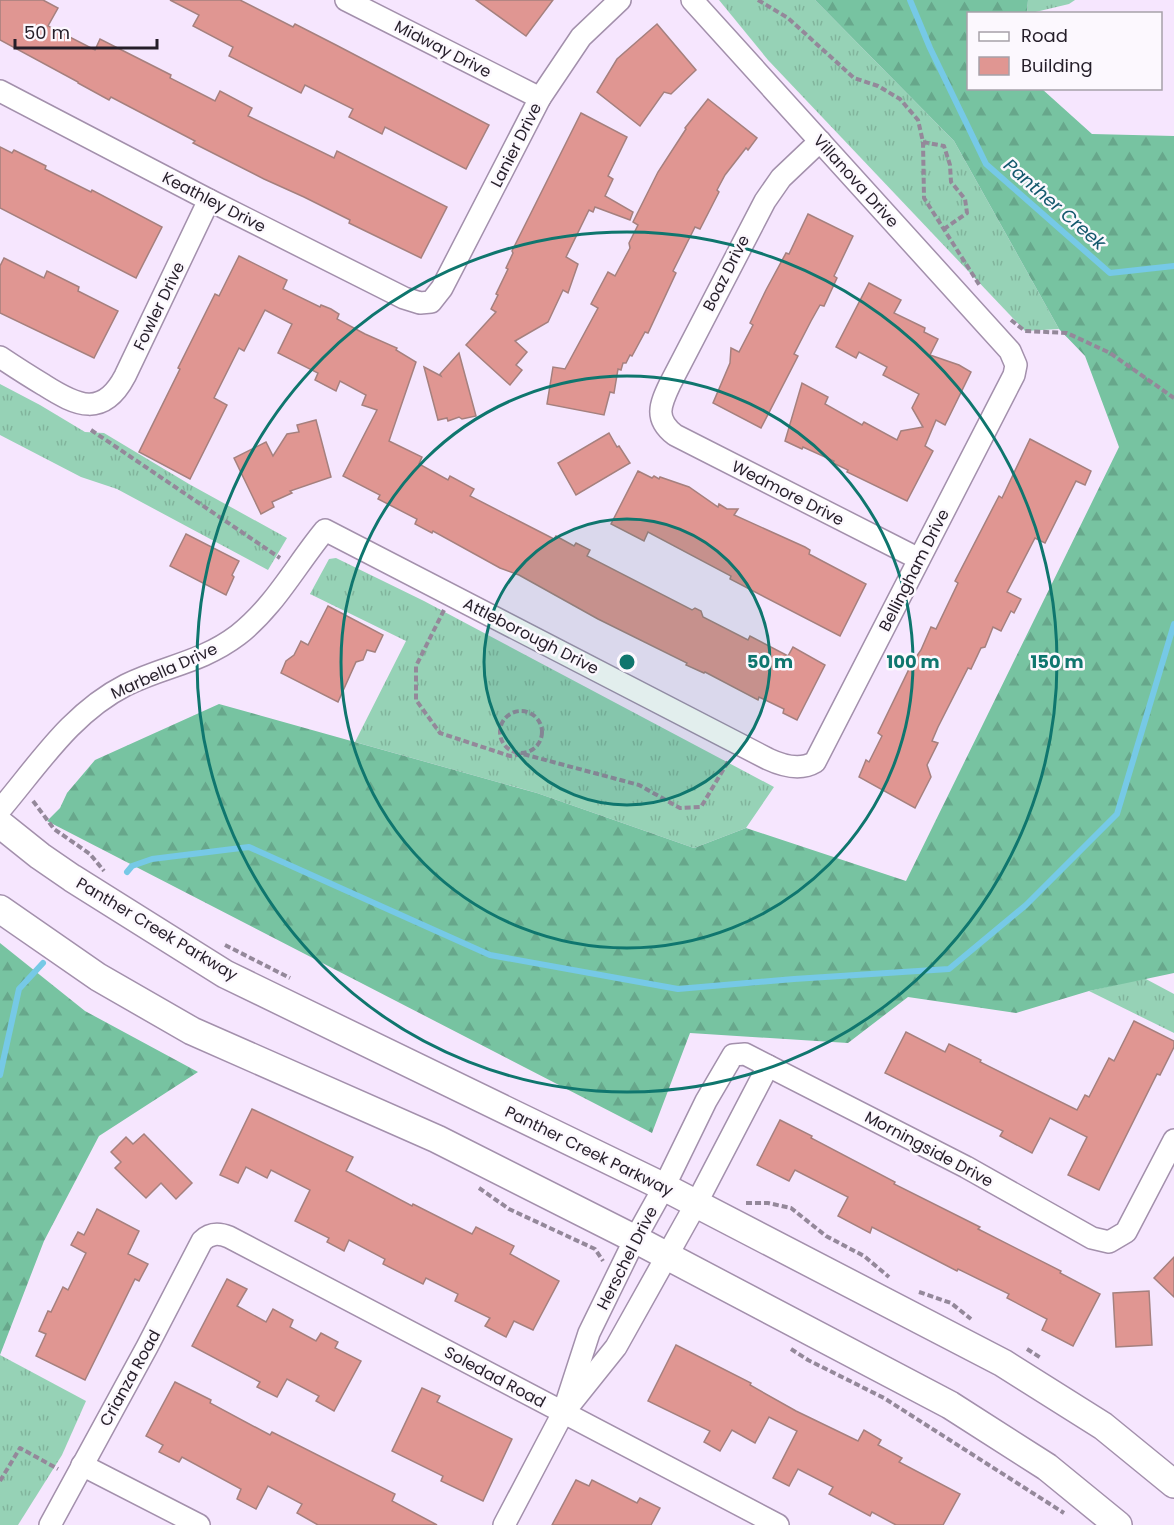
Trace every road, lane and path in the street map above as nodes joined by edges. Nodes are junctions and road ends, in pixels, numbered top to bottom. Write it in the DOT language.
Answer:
graph roads {
  1 [pos="346,0"];
  2 [pos="620,0"];
  3 [pos="692,0"];
  4 [pos="758,0"];
  5 [pos="0,91"];
  6 [pos="540,98"];
  7 [pos="820,141"];
  8 [pos="924,142"];
  9 [pos="209,200"];
  10 [pos="944,229"];
  11 [pos="986,292"];
  12 [pos="431,302"];
  13 [pos="1007,315"];
  14 [pos="0,357"];
  15 [pos="1016,364"];
  16 [pos="1174,398"];
  17 [pos="663,422"];
  18 [pos="91,430"];
  19 [pos="325,530"];
  20 [pos="280,558"];
  21 [pos="919,559"];
  22 [pos="452,595"];
  23 [pos="740,744"];
  24 [pos="523,754"];
  25 [pos="802,767"];
  26 [pos="0,810"];
  27 [pos="0,824"];
  28 [pos="0,909"];
  29 [pos="745,1053"];
  30 [pos="768,1066"];
  31 [pos="1174,1140"];
  32 [pos="473,1183"];
  33 [pos="664,1187"];
  34 [pos="696,1204"];
  35 [pos="212,1234"];
  36 [pos="635,1239"];
  37 [pos="665,1257"];
  38 [pos="621,1270"];
  39 [pos="790,1348"];
  40 [pos="563,1413"];
  41 [pos="82,1465"];
  42 [pos="58,1469"];
  43 [pos="0,1481"];
  44 [pos="1174,1484"];
  45 [pos="1065,1514"];
  46 [pos="50,1525"];
  47 [pos="199,1525"];
  48 [pos="504,1525"];
  49 [pos="778,1525"];
  50 [pos="1118,1525"];
  1 -- 6 [label="street, Midway Drive"];
  2 -- 6 [label="street, Lanier Drive"];
  3 -- 7 [label="street, Villanova Drive"];
  4 -- 8 [label="path"];
  5 -- 9 [label="street, Keathley Drive"];
  6 -- 12 [label="street, Lanier Drive"];
  7 -- 15 [label="street, Villanova Drive"];
  7 -- 17 [label="street, Boaz Drive"];
  8 -- 10 [label="path"];
  8 -- 10 [label="path"];
  9 -- 12 [label="street, Keathley Drive"];
  9 -- 14 [label="street, Fowler Drive"];
  10 -- 11 [label="path"];
  13 -- 16 [label="path"];
  15 -- 21 [label="street, Bellingham Drive"];
  17 -- 21 [label="street, Wedmore Drive"];
  18 -- 20 [label="path"];
  19 -- 22 [label="street, Attleborough Drive"];
  19 -- 26 [label="street, Marbella Drive"];
  21 -- 25 [label="street, Bellingham Drive"];
  22 -- 23 [label="street, Attleborough Drive"];
  22 -- 24 [label="path"];
  23 -- 24 [label="path"];
  23 -- 25 [label="street, Attleborough Drive"];
  24 -- 24 [label="path"];
  27 -- 33 [label="main road, Panther Creek Parkway"];
  28 -- 36 [label="main road"];
  29 -- 30 [label="street, Morningside Drive"];
  29 -- 33 [label="street, Herschel Drive"];
  30 -- 31 [label="street, Morningside Drive"];
  30 -- 34 [label="street, Herschel Drive"];
  32 -- 38 [label="path"];
  33 -- 34 [label="main road, Panther Creek Parkway"];
  33 -- 36 [label="street, Herschel Drive"];
  34 -- 37 [label="street, Herschel Drive"];
  34 -- 44 [label="main road, Panther Creek Parkway"];
  35 -- 40 [label="street, Soledad Road"];
  35 -- 41 [label="street, Crianza Road"];
  36 -- 37 [label="main road"];
  36 -- 38 [label="street, Herschel Drive"];
  37 -- 40 [label="street, Herschel Drive"];
  37 -- 50 [label="main road"];
  38 -- 40 [label="street, Herschel Drive"];
  39 -- 45 [label="path"];
  40 -- 48 [label="street, Herschel Drive"];
  40 -- 49 [label="street, Soledad Road"];
  41 -- 46 [label="street, Crianza Road"];
  41 -- 47 [label="street"];
  42 -- 43 [label="path"];
}
